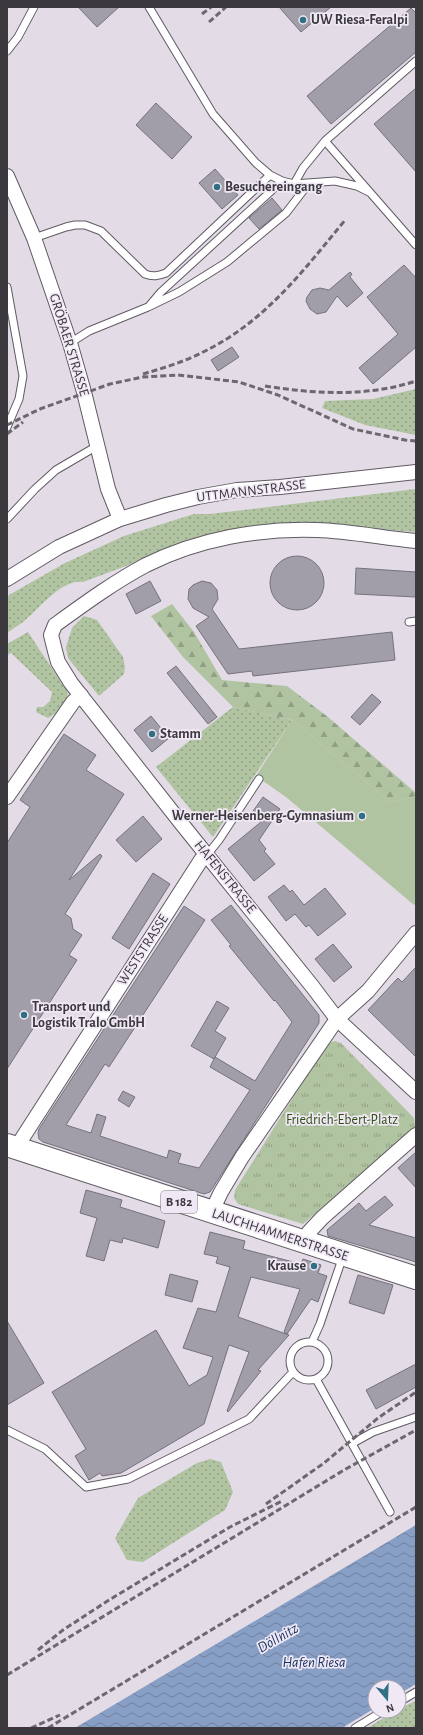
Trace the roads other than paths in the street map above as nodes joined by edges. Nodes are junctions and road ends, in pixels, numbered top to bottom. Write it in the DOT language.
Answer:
graph roads {
  1 [pos="34,7"];
  2 [pos="149,7"];
  3 [pos="7,51"];
  4 [pos="416,61"];
  5 [pos="325,141"];
  6 [pos="270,175"];
  7 [pos="7,176"];
  8 [pos="282,181"];
  9 [pos="309,183"];
  10 [pos="294,184"];
  11 [pos="369,192"];
  12 [pos="34,238"];
  13 [pos="416,245"];
  14 [pos="7,287"];
  15 [pos="148,307"];
  16 [pos="70,343"];
  17 [pos="7,427"];
  18 [pos="97,446"];
  19 [pos="416,472"];
  20 [pos="7,519"];
  21 [pos="120,519"];
  22 [pos="416,541"];
  23 [pos="7,579"];
  24 [pos="81,695"];
  25 [pos="259,779"];
  26 [pos="7,797"];
  27 [pos="207,855"];
  28 [pos="416,933"];
  29 [pos="337,1019"];
  30 [pos="416,1092"];
  31 [pos="416,1135"];
  32 [pos="10,1147"];
  33 [pos="211,1213"];
  34 [pos="304,1243"];
  35 [pos="343,1255"];
  36 [pos="416,1278"];
  37 [pos="312,1342"];
  38 [pos="294,1372"];
  39 [pos="316,1379"];
  40 [pos="416,1417"];
  41 [pos="7,1430"];
  42 [pos="353,1443"];
  43 [pos="390,1512"];
  44 [pos="416,1692"];
  45 [pos="407,1697"];
  46 [pos="370,1719"];
  47 [pos="355,1728"];
  1 -- 3 [label="lane"];
  2 -- 6 [label="lane"];
  4 -- 5 [label="lane"];
  5 -- 10 [label="lane"];
  5 -- 11 [label="lane"];
  6 -- 8 [label="lane"];
  6 -- 12 [label="lane"];
  7 -- 12 [label="street, GRÖBAER STRASSE"];
  8 -- 10 [label="lane"];
  8 -- 15 [label="lane"];
  9 -- 10 [label="lane"];
  9 -- 11 [label="lane"];
  9 -- 15 [label="lane"];
  11 -- 13 [label="lane"];
  12 -- 16 [label="street, GRÖBAER STRASSE"];
  14 -- 17 [label="lane"];
  15 -- 16 [label="lane"];
  16 -- 18 [label="street, GRÖBAER STRASSE"];
  18 -- 20 [label="lane"];
  18 -- 21 [label="street, GRÖBAER STRASSE"];
  19 -- 21 [label="street, UTTMANNSTRASSE"];
  21 -- 23 [label="street, UTTMANNSTRASSE"];
  22 -- 24 [label="street, HAFENSTRASSE"];
  24 -- 26 [label="street"];
  24 -- 27 [label="street, HAFENSTRASSE"];
  25 -- 27 [label="lane"];
  27 -- 29 [label="street, HAFENSTRASSE"];
  27 -- 32 [label="street, WESTSTRASSE"];
  28 -- 29 [label="street"];
  29 -- 30 [label="street"];
  29 -- 33 [label="street"];
  31 -- 34 [label="street"];
  32 -- 33 [label="main road, LAUCHHAMMERSTRASSE / B 182"];
  33 -- 34 [label="main road, LAUCHHAMMERSTRASSE / B 182"];
  34 -- 35 [label="main road, LAUCHHAMMERSTRASSE / B 182"];
  35 -- 36 [label="main road, LAUCHHAMMERSTRASSE / B 182"];
  35 -- 37 [label="lane"];
  37 -- 38 [label="lane"];
  37 -- 39 [label="lane"];
  38 -- 39 [label="lane"];
  38 -- 41 [label="lane"];
  39 -- 42 [label="lane"];
  40 -- 42 [label="lane"];
  42 -- 43 [label="lane"];
  44 -- 45 [label="lane"];
  46 -- 47 [label="lane"];
}
